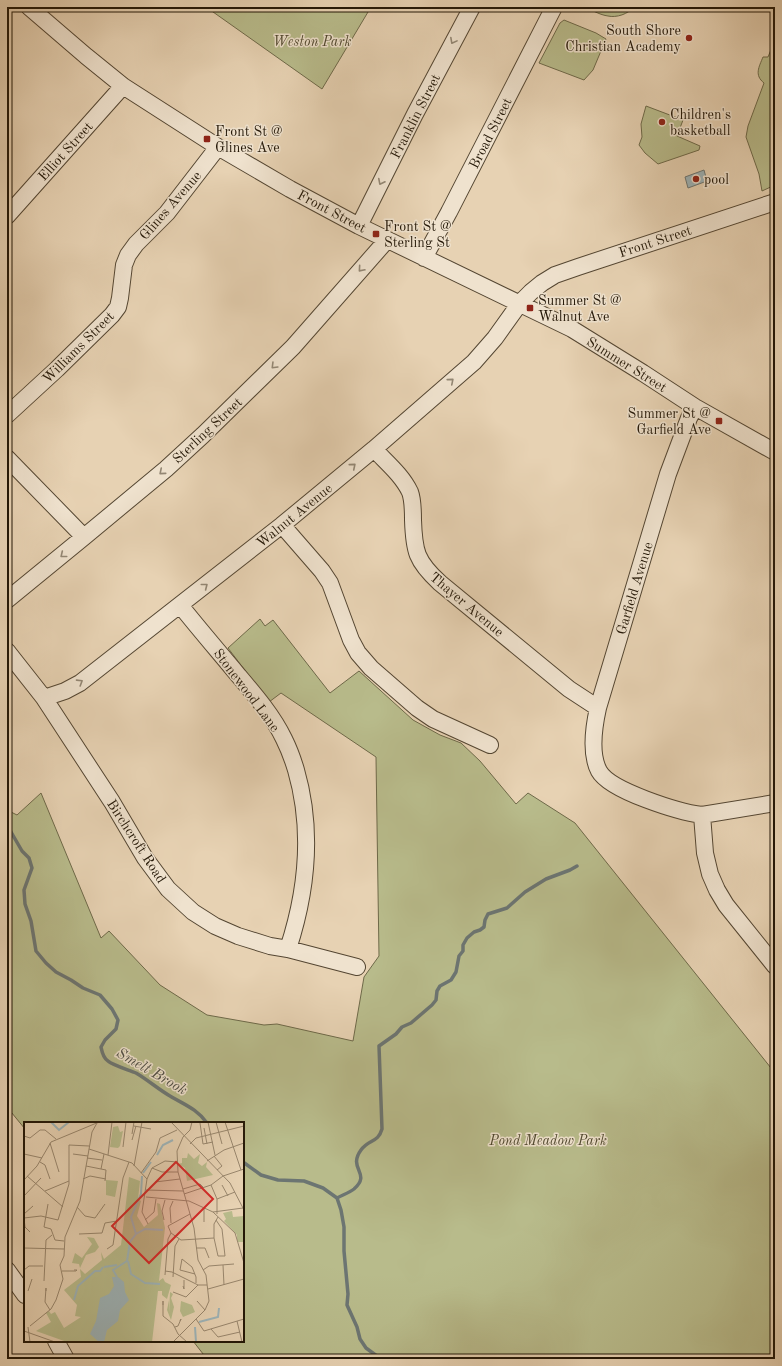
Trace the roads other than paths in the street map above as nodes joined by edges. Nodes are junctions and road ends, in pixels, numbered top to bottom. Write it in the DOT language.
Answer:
graph roads {
  1 [pos="29,7"];
  2 [pos="472,7"];
  3 [pos="554,7"];
  4 [pos="123,86"];
  5 [pos="218,147"];
  6 [pos="775,202"];
  7 [pos="7,216"];
  8 [pos="359,226"];
  9 [pos="387,240"];
  10 [pos="424,258"];
  11 [pos="124,265"];
  12 [pos="520,303"];
  13 [pos="695,407"];
  14 [pos="7,415"];
  15 [pos="374,449"];
  16 [pos="775,452"];
  17 [pos="7,458"];
  18 [pos="282,525"];
  19 [pos="84,537"];
  20 [pos="7,600"];
  21 [pos="180,605"];
  22 [pos="7,651"];
  23 [pos="44,698"];
  24 [pos="598,708"];
  25 [pos="490,745"];
  26 [pos="775,803"];
  27 [pos="702,815"];
  28 [pos="288,949"];
  29 [pos="357,966"];
  30 [pos="775,966"];
  31 [pos="7,1270"];
  32 [pos="24,1294"];
  33 [pos="57,1342"];
  34 [pos="66,1359"];
  1 -- 4 [label="street, Front Street"];
  2 -- 8 [label="street, Franklin Street, one-way"];
  3 -- 10 [label="street, Broad Street"];
  4 -- 5 [label="street, Front Street"];
  4 -- 7 [label="street, Elliot Street"];
  5 -- 8 [label="street, Front Street"];
  5 -- 11 [label="street, Glines Avenue"];
  6 -- 12 [label="street, Front Street"];
  8 -- 9 [label="street, Front Street"];
  9 -- 10 [label="street, Front Street"];
  9 -- 19 [label="street, Sterling Street, one-way"];
  10 -- 12 [label="street, Front Street"];
  11 -- 14 [label="street, Williams Street"];
  12 -- 13 [label="street, Summer Street"];
  15 -- 12 [label="street, Walnut Avenue, one-way"];
  13 -- 16 [label="street, Summer Street"];
  13 -- 24 [label="street, Garfield Avenue"];
  18 -- 15 [label="street, Walnut Avenue, one-way"];
  15 -- 24 [label="street, Thayer Avenue"];
  17 -- 19 [label="street"];
  21 -- 18 [label="street, Walnut Avenue, one-way"];
  18 -- 25 [label="street"];
  19 -- 20 [label="street, Sterling Street, one-way"];
  23 -- 21 [label="street, Walnut Avenue, one-way"];
  21 -- 28 [label="street, Stonewood Lane"];
  22 -- 23 [label="street"];
  23 -- 28 [label="street, Birchcroft Road"];
  24 -- 27 [label="street, Garfield Avenue"];
  26 -- 27 [label="street"];
  27 -- 30 [label="street"];
  28 -- 29 [label="street, Birchcroft Road"];
  31 -- 32 [label="street"];
  33 -- 34 [label="street"];
}
